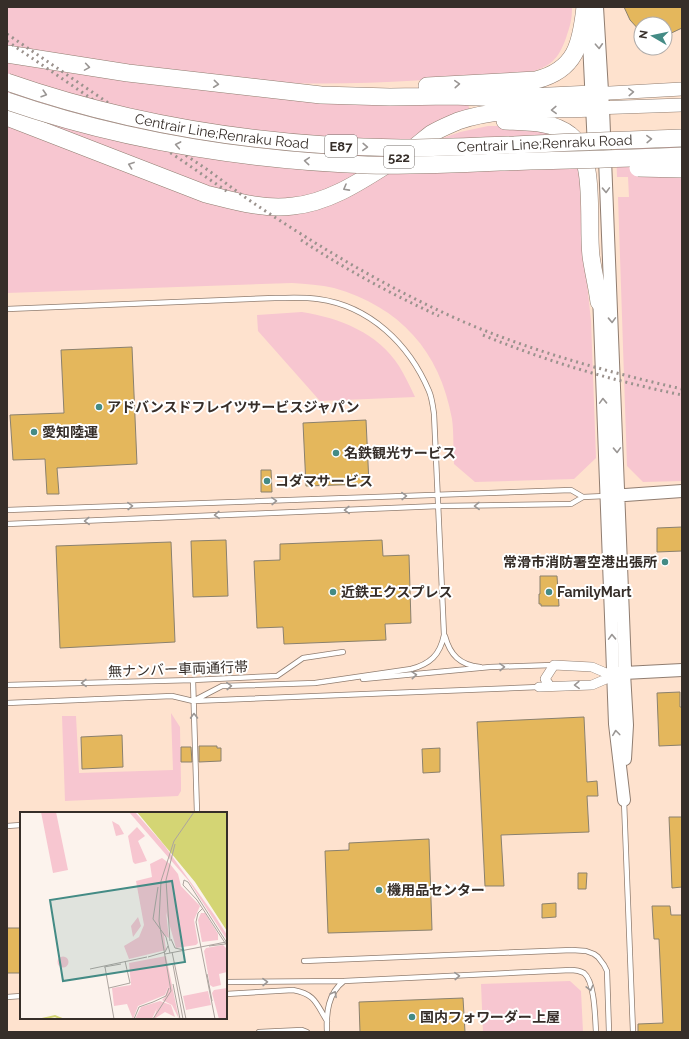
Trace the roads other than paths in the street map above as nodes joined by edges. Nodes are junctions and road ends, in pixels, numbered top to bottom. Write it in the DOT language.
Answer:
graph roads {
  1 [pos="586,7"];
  2 [pos="597,7"];
  3 [pos="7,54"];
  4 [pos="7,82"];
  5 [pos="251,87"];
  6 [pos="682,89"];
  7 [pos="7,101"];
  8 [pos="597,101"];
  9 [pos="682,105"];
  10 [pos="7,117"];
  11 [pos="682,138"];
  12 [pos="415,147"];
  13 [pos="682,156"];
  14 [pos="434,164"];
  15 [pos="682,169"];
  16 [pos="599,302"];
  17 [pos="7,309"];
  18 [pos="682,491"];
  19 [pos="439,495"];
  20 [pos="613,495"];
  21 [pos="583,497"];
  22 [pos="439,506"];
  23 [pos="7,510"];
  24 [pos="7,524"];
  25 [pos="444,635"];
  26 [pos="343,652"];
  27 [pos="554,665"];
  28 [pos="490,667"];
  29 [pos="682,670"];
  30 [pos="619,674"];
  31 [pos="193,680"];
  32 [pos="315,683"];
  33 [pos="7,685"];
  34 [pos="550,686"];
  35 [pos="538,687"];
  36 [pos="193,701"];
  37 [pos="7,703"];
  38 [pos="624,800"];
  39 [pos="197,812"];
  40 [pos="20,825"];
  41 [pos="7,826"];
  42 [pos="304,961"];
  43 [pos="344,981"];
  44 [pos="227,982"];
  45 [pos="227,994"];
  46 [pos="7,996"];
  47 [pos="20,996"];
  48 [pos="327,1021"];
  49 [pos="259,1032"];
  50 [pos="307,1032"];
  51 [pos="327,1032"];
  52 [pos="596,1032"];
  53 [pos="609,1032"];
  54 [pos="633,1032"];
  5 -- 1 [label="highway, 522, one-way"];
  1 -- 8 [label="street"];
  2 -- 8 [label="street, one-way"];
  3 -- 5 [label="highway, 522, one-way"];
  4 -- 11 [label="highway, Centrair Line;Renraku Road / E87, one-way, bridge"];
  5 -- 8 [label="highway, 522"];
  8 -- 6 [label="main road, 522, one-way"];
  14 -- 7 [label="highway, Centrair Line;Renraku Road / E87, one-way, bridge"];
  8 -- 9 [label="main road, 522"];
  8 -- 12 [label="highway, 522, one-way"];
  8 -- 16 [label="street"];
  8 -- 20 [label="street, one-way"];
  12 -- 10 [label="highway, 522, one-way"];
  12 -- 16 [label="highway, 522"];
  13 -- 14 [label="highway, Centrair Line;Renraku Road / E87, bridge"];
  14 -- 15 [label="highway, 522, bridge"];
  20 -- 16 [label="street, one-way"];
  17 -- 19 [label="lane"];
  18 -- 20 [label="street"];
  19 -- 21 [label="lane"];
  19 -- 22 [label="lane"];
  23 -- 19 [label="lane, one-way"];
  20 -- 21 [label="lane"];
  20 -- 30 [label="street"];
  21 -- 22 [label="lane, one-way"];
  22 -- 24 [label="lane, one-way"];
  22 -- 25 [label="lane"];
  25 -- 28 [label="lane"];
  25 -- 32 [label="lane"];
  26 -- 31 [label="lane, 無ナンバー車両通行帯"];
  28 -- 27 [label="lane, one-way"];
  27 -- 30 [label="street"];
  27 -- 34 [label="street"];
  32 -- 28 [label="lane, one-way"];
  29 -- 30 [label="street"];
  30 -- 34 [label="street, one-way"];
  30 -- 38 [label="street"];
  31 -- 33 [label="lane, 無ナンバー車両通行帯, one-way"];
  31 -- 36 [label="lane"];
  36 -- 32 [label="lane, one-way"];
  34 -- 35 [label="street"];
  35 -- 36 [label="lane"];
  36 -- 37 [label="lane"];
  39 -- 36 [label="lane, one-way"];
  38 -- 54 [label="lane"];
  40 -- 41 [label="lane"];
  42 -- 53 [label="lane"];
  44 -- 43 [label="lane, one-way"];
  48 -- 43 [label="lane, one-way"];
  43 -- 52 [label="lane, one-way"];
  45 -- 48 [label="lane"];
  46 -- 47 [label="lane"];
  48 -- 51 [label="lane"];
  49 -- 50 [label="lane"];
}
